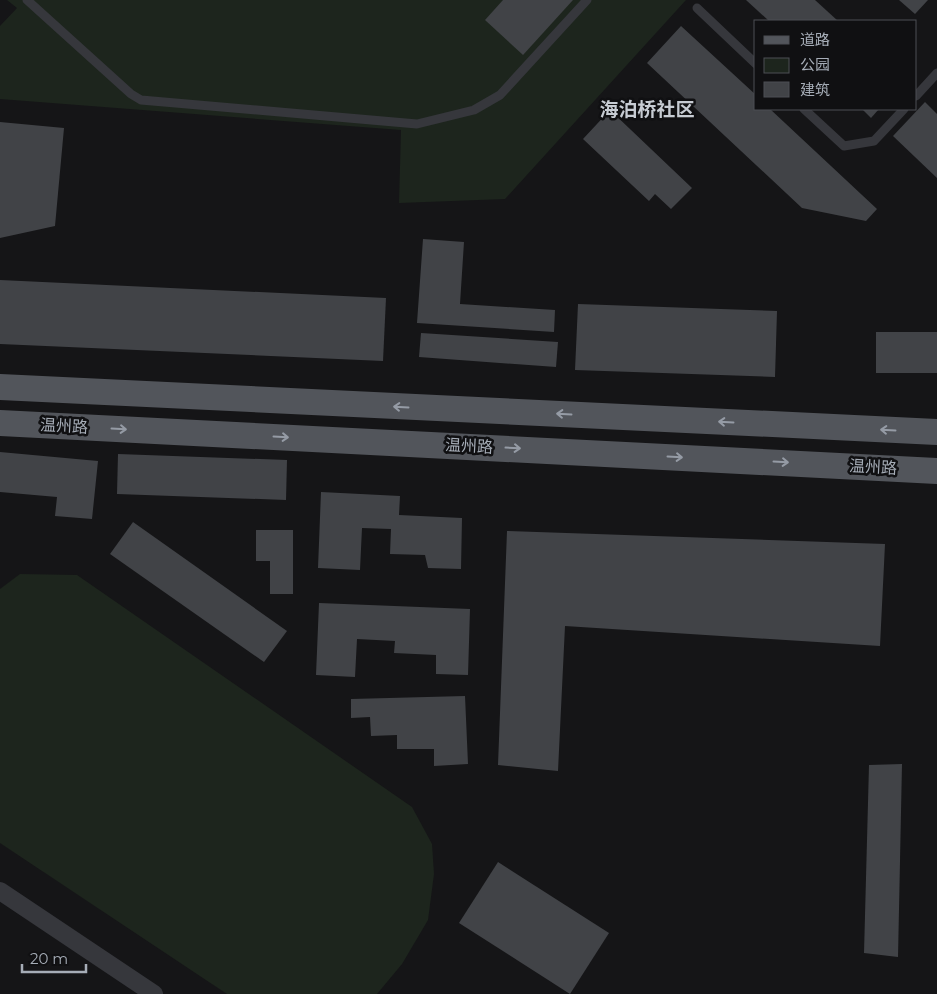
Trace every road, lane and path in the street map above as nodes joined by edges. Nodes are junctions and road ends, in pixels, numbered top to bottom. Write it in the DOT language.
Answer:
graph roads {
  1 [pos="27,0"];
  2 [pos="587,0"];
  3 [pos="697,8"];
  4 [pos="754,62"];
  5 [pos="937,72"];
  6 [pos="917,95"];
  7 [pos="805,110"];
  8 [pos="903,110"];
  9 [pos="0,387"];
  10 [pos="0,423"];
  11 [pos="937,432"];
  12 [pos="937,471"];
  13 [pos="0,891"];
  14 [pos="154,994"];
  1 -- 2 [label="lane"];
  3 -- 4 [label="lane"];
  5 -- 6 [label="lane"];
  7 -- 8 [label="lane"];
  11 -- 9 [label="main road, one-way"];
  10 -- 12 [label="main road, 温州路, one-way"];
  13 -- 14 [label="street"];
}
